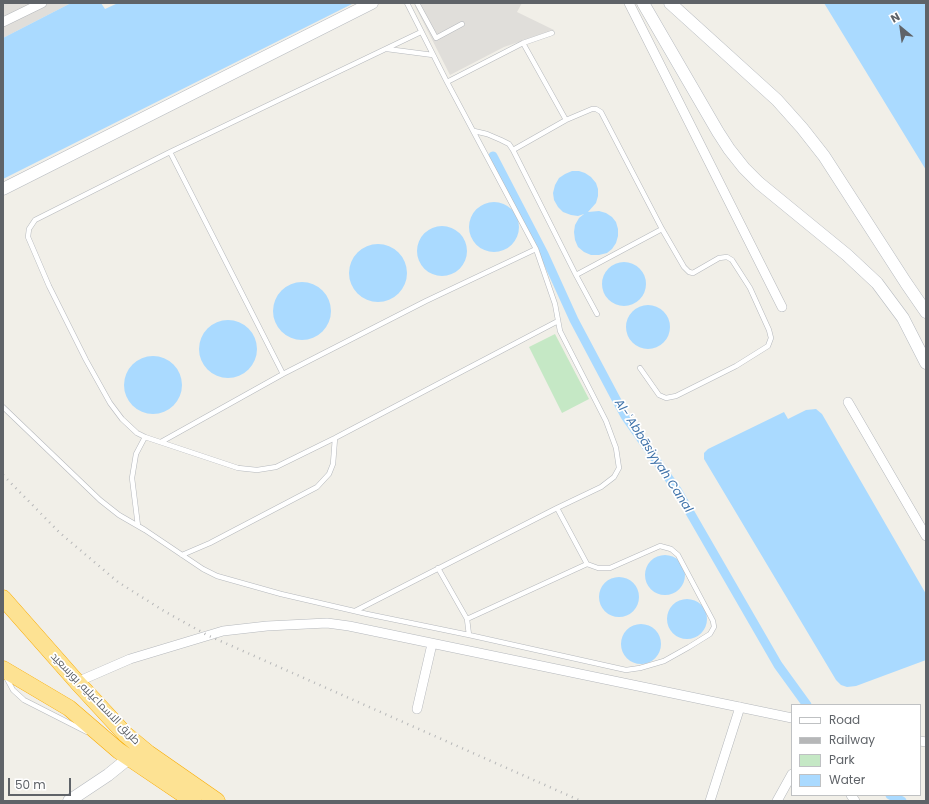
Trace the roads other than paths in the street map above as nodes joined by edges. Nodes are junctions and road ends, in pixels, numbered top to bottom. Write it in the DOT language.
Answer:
graph roads {
  1 [pos="42,3"];
  2 [pos="372,3"];
  3 [pos="407,3"];
  4 [pos="417,3"];
  5 [pos="629,3"];
  6 [pos="643,3"];
  7 [pos="670,3"];
  8 [pos="3,22"];
  9 [pos="462,24"];
  10 [pos="421,32"];
  11 [pos="552,33"];
  12 [pos="524,43"];
  13 [pos="386,49"];
  14 [pos="433,55"];
  15 [pos="447,82"];
  16 [pos="566,120"];
  17 [pos="474,131"];
  18 [pos="513,150"];
  19 [pos="170,152"];
  20 [pos="3,189"];
  21 [pos="662,229"];
  22 [pos="536,250"];
  23 [pos="576,276"];
  24 [pos="782,307"];
  25 [pos="926,312"];
  26 [pos="597,314"];
  27 [pos="558,321"];
  28 [pos="926,362"];
  29 [pos="640,368"];
  30 [pos="283,374"];
  31 [pos="848,402"];
  32 [pos="3,406"];
  33 [pos="145,437"];
  34 [pos="336,438"];
  35 [pos="161,442"];
  36 [pos="557,508"];
  37 [pos="138,526"];
  38 [pos="926,536"];
  39 [pos="182,555"];
  40 [pos="587,564"];
  41 [pos="438,568"];
  42 [pos="3,598"];
  43 [pos="355,611"];
  44 [pos="467,619"];
  45 [pos="469,635"];
  46 [pos="432,644"];
  47 [pos="3,669"];
  48 [pos="77,682"];
  49 [pos="740,707"];
  50 [pos="416,709"];
  51 [pos="791,718"];
  52 [pos="129,758"];
  53 [pos="791,776"];
  54 [pos="69,801"];
  55 [pos="193,801"];
  56 [pos="217,801"];
  57 [pos="710,801"];
  58 [pos="777,801"];
  1 -- 8 [label="street"];
  2 -- 20 [label="main road"];
  3 -- 10 [label="lane"];
  4 -- 9 [label="lane"];
  5 -- 24 [label="street"];
  6 -- 28 [label="main road"];
  7 -- 25 [label="main road"];
  10 -- 13 [label="lane"];
  10 -- 14 [label="lane"];
  11 -- 12 [label="lane"];
  12 -- 15 [label="lane"];
  12 -- 16 [label="lane"];
  13 -- 14 [label="lane"];
  13 -- 19 [label="lane"];
  14 -- 15 [label="lane"];
  15 -- 17 [label="lane"];
  16 -- 18 [label="lane"];
  16 -- 21 [label="lane"];
  17 -- 18 [label="lane"];
  17 -- 22 [label="lane"];
  18 -- 23 [label="lane"];
  19 -- 30 [label="lane"];
  19 -- 33 [label="lane"];
  21 -- 23 [label="lane"];
  21 -- 29 [label="lane"];
  22 -- 27 [label="lane"];
  22 -- 30 [label="lane"];
  23 -- 26 [label="lane"];
  27 -- 34 [label="lane"];
  27 -- 36 [label="lane"];
  30 -- 35 [label="lane"];
  31 -- 38 [label="street"];
  32 -- 37 [label="lane"];
  33 -- 35 [label="lane"];
  33 -- 37 [label="lane"];
  34 -- 35 [label="lane"];
  34 -- 39 [label="lane"];
  36 -- 40 [label="lane"];
  36 -- 41 [label="lane"];
  37 -- 39 [label="lane"];
  39 -- 43 [label="lane"];
  40 -- 44 [label="lane"];
  40 -- 45 [label="lane"];
  41 -- 43 [label="lane"];
  41 -- 44 [label="lane"];
  42 -- 48 [label="highway, طريق الاسماعيليه, بورسعيد"];
  43 -- 45 [label="lane"];
  44 -- 45 [label="lane"];
  46 -- 48 [label="street"];
  46 -- 49 [label="street"];
  46 -- 50 [label="street"];
  47 -- 52 [label="highway, طريق الاسماعيليه, بورسعيد"];
  48 -- 56 [label="highway, طريق الاسماعيليه, بورسعيد"];
  49 -- 51 [label="street"];
  49 -- 57 [label="street"];
  52 -- 54 [label="main road"];
  52 -- 55 [label="highway, طريق الاسماعيليه, بورسعيد"];
  53 -- 58 [label="street"];
}
